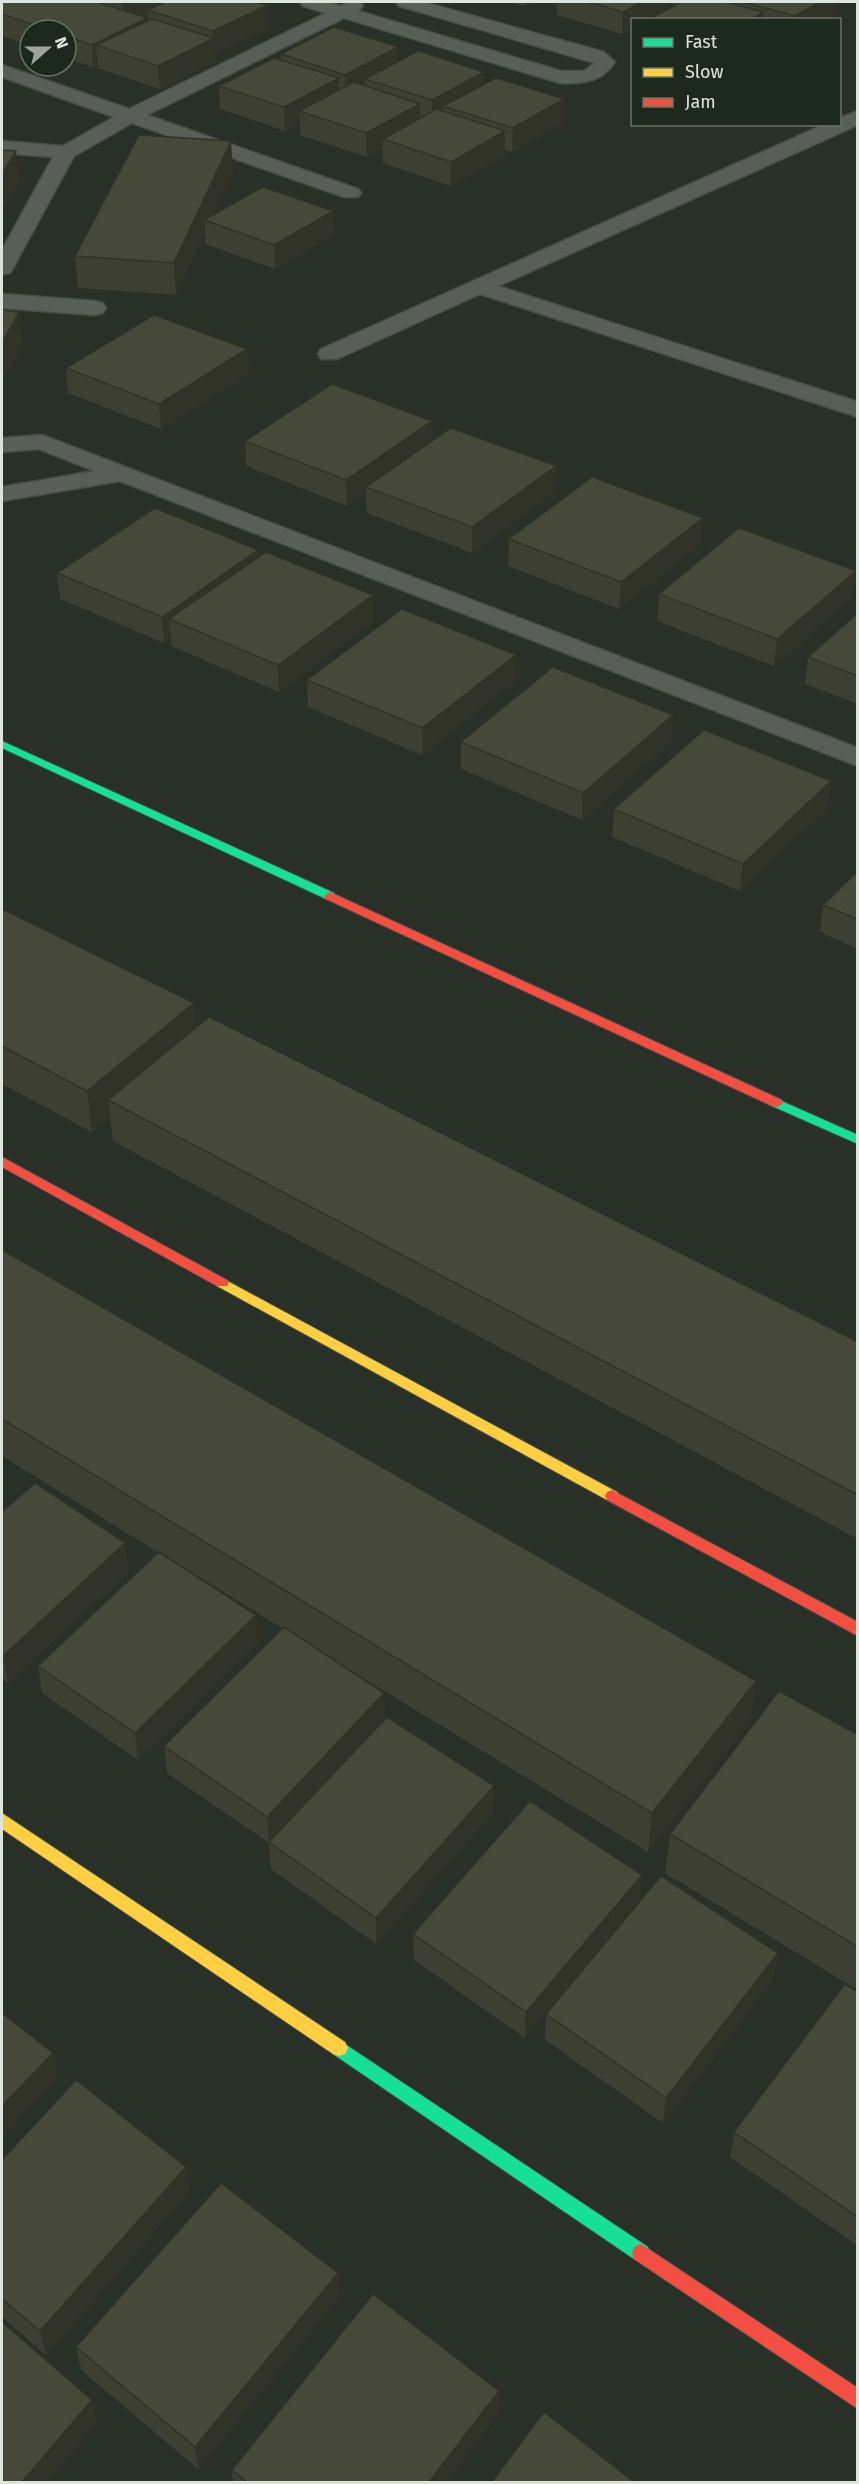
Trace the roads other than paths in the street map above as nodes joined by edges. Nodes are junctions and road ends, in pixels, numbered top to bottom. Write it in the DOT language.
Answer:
graph roads {
  1 [pos="309,2"];
  2 [pos="364,2"];
  3 [pos="405,2"];
  4 [pos="343,12"];
  5 [pos="2,71"];
  6 [pos="130,116"];
  7 [pos="858,117"];
  8 [pos="841,125"];
  9 [pos="838,126"];
  10 [pos="822,133"];
  11 [pos="849,141"];
  12 [pos="2,147"];
  13 [pos="66,152"];
  14 [pos="351,193"];
  15 [pos="2,268"];
  16 [pos="479,287"];
  17 [pos="2,301"];
  18 [pos="96,308"];
  19 [pos="329,354"];
  20 [pos="858,410"];
  21 [pos="2,445"];
  22 [pos="124,472"];
  23 [pos="2,494"];
  24 [pos="2,744"];
  25 [pos="858,758"];
  26 [pos="858,1140"];
  27 [pos="2,1162"];
  28 [pos="858,1630"];
  29 [pos="2,1820"];
  30 [pos="858,2400"];
  1 -- 4 [label="street"];
  2 -- 4 [label="street"];
  3 -- 4 [label="street"];
  4 -- 6 [label="street"];
  5 -- 6 [label="street"];
  6 -- 13 [label="street"];
  6 -- 14 [label="street"];
  7 -- 8 [label="street"];
  9 -- 10 [label="street"];
  10 -- 11 [label="street"];
  10 -- 16 [label="street"];
  12 -- 13 [label="street"];
  13 -- 15 [label="street"];
  16 -- 19 [label="street"];
  16 -- 20 [label="street"];
  17 -- 18 [label="street"];
  21 -- 22 [label="street"];
  22 -- 23 [label="street"];
  22 -- 25 [label="street"];
  24 -- 26 [label="street"];
  27 -- 28 [label="street"];
  29 -- 30 [label="street"];
}
